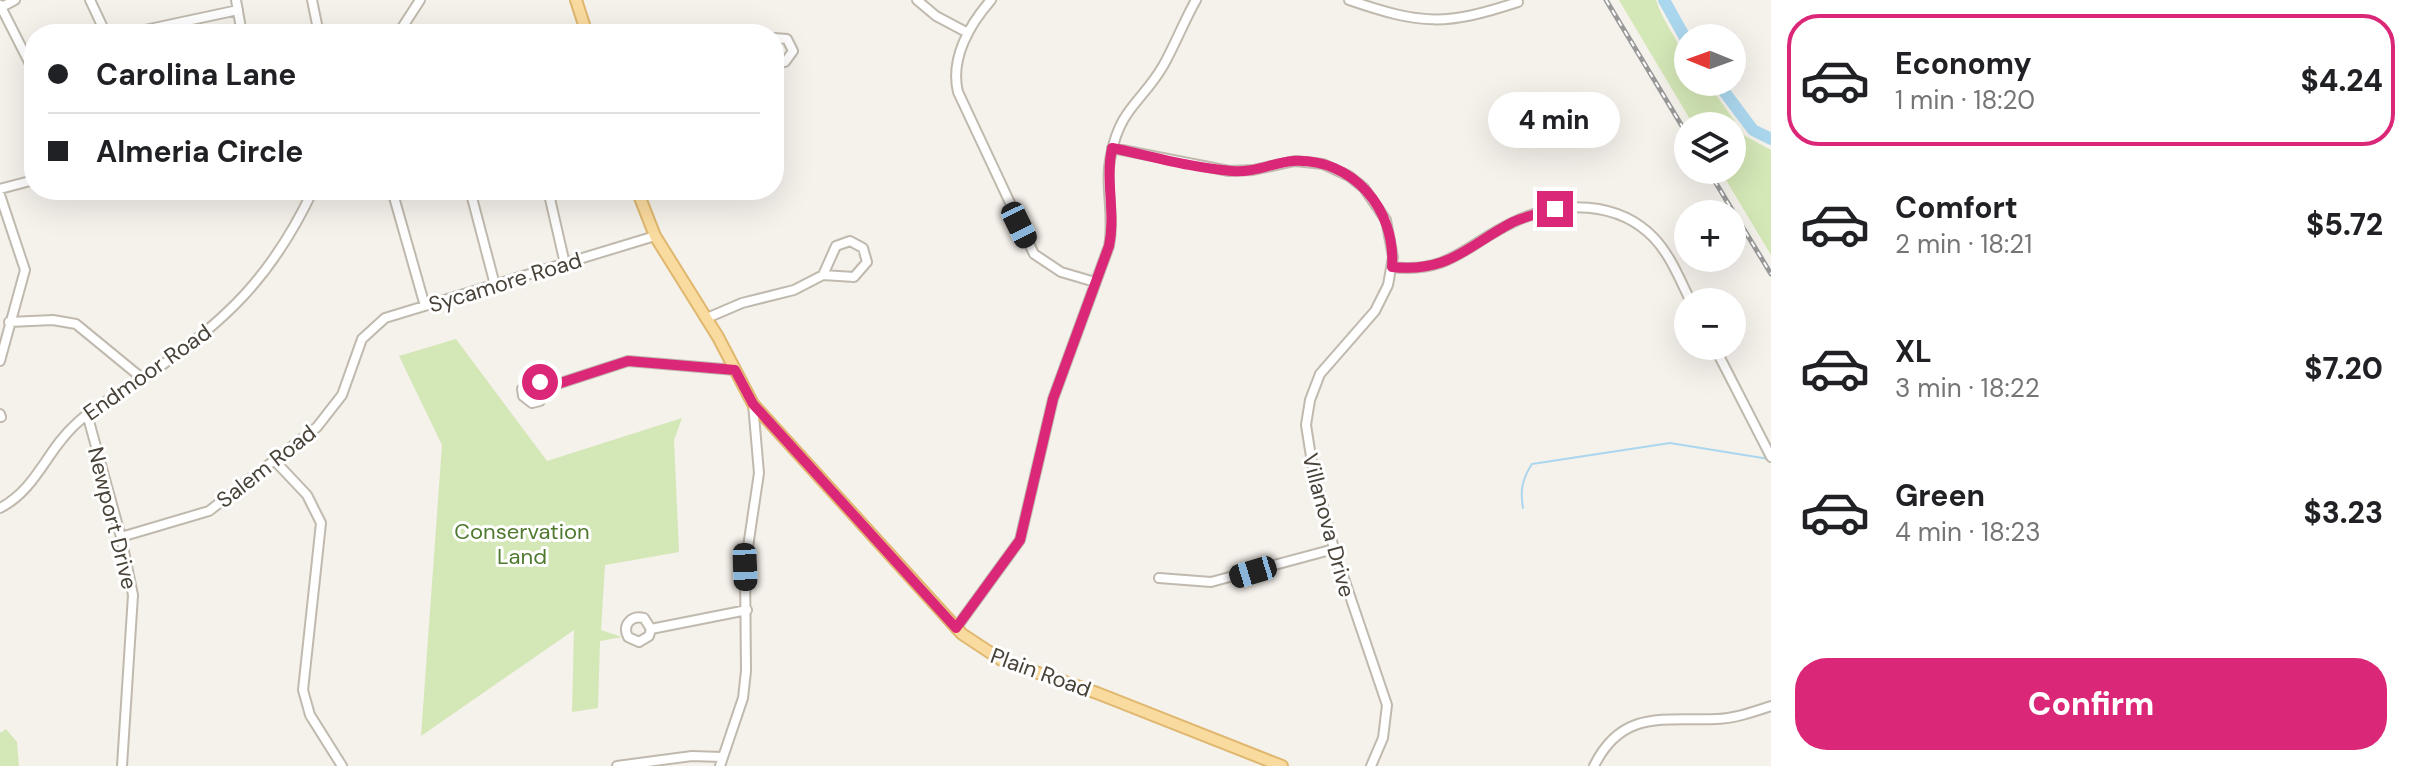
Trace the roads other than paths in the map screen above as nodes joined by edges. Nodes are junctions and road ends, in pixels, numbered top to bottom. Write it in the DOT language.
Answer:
graph roads {
  1 [pos="15,0"];
  2 [pos="90,0"];
  3 [pos="236,0"];
  4 [pos="312,0"];
  5 [pos="420,0"];
  6 [pos="576,0"];
  7 [pos="917,0"];
  8 [pos="991,0"];
  9 [pos="1196,0"];
  10 [pos="1349,0"];
  11 [pos="1518,2"];
  12 [pos="0,7"];
  13 [pos="238,10"];
  14 [pos="101,24"];
  15 [pos="173,24"];
  16 [pos="240,24"];
  17 [pos="317,24"];
  18 [pos="404,24"];
  19 [pos="584,24"];
  20 [pos="968,33"];
  21 [pos="784,39"];
  22 [pos="24,53"];
  23 [pos="784,61"];
  24 [pos="1112,148"];
  25 [pos="24,183"];
  26 [pos="0,189"];
  27 [pos="0,195"];
  28 [pos="308,200"];
  29 [pos="395,200"];
  30 [pos="473,200"];
  31 [pos="550,200"];
  32 [pos="641,200"];
  33 [pos="655,236"];
  34 [pos="565,264"];
  35 [pos="1392,267"];
  36 [pos="823,275"];
  37 [pos="1095,282"];
  38 [pos="495,285"];
  39 [pos="1684,288"];
  40 [pos="425,306"];
  41 [pos="707,318"];
  42 [pos="9,322"];
  43 [pos="362,339"];
  44 [pos="1721,360"];
  45 [pos="0,361"];
  46 [pos="735,370"];
  47 [pos="143,379"];
  48 [pos="545,388"];
  49 [pos="753,404"];
  50 [pos="87,414"];
  51 [pos="768,422"];
  52 [pos="756,432"];
  53 [pos="1771,457"];
  54 [pos="274,460"];
  55 [pos="0,508"];
  56 [pos="121,537"];
  57 [pos="1334,549"];
  58 [pos="1159,578"];
  59 [pos="747,610"];
  60 [pos="956,628"];
  61 [pos="651,629"];
  62 [pos="1771,706"];
  63 [pos="721,762"];
  64 [pos="122,766"];
  65 [pos="342,766"];
  66 [pos="617,766"];
  67 [pos="1282,766"];
  68 [pos="1371,766"];
  69 [pos="1594,766"];
  1 -- 12 [label="street"];
  2 -- 14 [label="street"];
  3 -- 13 [label="street"];
  4 -- 17 [label="street"];
  5 -- 18 [label="street"];
  6 -- 19 [label="main road"];
  7 -- 20 [label="street"];
  8 -- 20 [label="street"];
  9 -- 24 [label="street"];
  10 -- 11 [label="street"];
  12 -- 22 [label="street"];
  13 -- 15 [label="street"];
  13 -- 16 [label="street"];
  20 -- 37 [label="street"];
  21 -- 23 [label="street"];
  24 -- 35 [label="street, Villanova Drive"];
  24 -- 37 [label="street"];
  25 -- 26 [label="street"];
  27 -- 42 [label="street"];
  28 -- 47 [label="street, Endmoor Road"];
  29 -- 40 [label="street"];
  30 -- 38 [label="street"];
  31 -- 34 [label="street"];
  32 -- 33 [label="main road, Plain Road"];
  33 -- 34 [label="street, Sycamore Road"];
  33 -- 41 [label="main road, Plain Road"];
  34 -- 38 [label="street, Sycamore Road"];
  35 -- 39 [label="street"];
  35 -- 57 [label="street, Villanova Drive"];
  36 -- 36 [label="street"];
  36 -- 41 [label="street"];
  37 -- 60 [label="street"];
  38 -- 40 [label="street, Sycamore Road"];
  40 -- 43 [label="street, Sycamore Road"];
  41 -- 46 [label="main road, Plain Road"];
  42 -- 45 [label="street"];
  42 -- 47 [label="street"];
  43 -- 54 [label="street, Salem Road"];
  44 -- 53 [label="street"];
  46 -- 48 [label="street"];
  46 -- 49 [label="main road, Plain Road"];
  47 -- 50 [label="street, Endmoor Road"];
  49 -- 51 [label="main road, Plain Road"];
  49 -- 52 [label="street"];
  50 -- 55 [label="street, Endmoor Road"];
  50 -- 56 [label="street, Newport Drive"];
  51 -- 52 [label="street"];
  51 -- 60 [label="main road, Plain Road"];
  52 -- 59 [label="street"];
  54 -- 56 [label="street, Salem Road"];
  54 -- 65 [label="street"];
  56 -- 64 [label="street, Newport Drive"];
  57 -- 58 [label="street"];
  57 -- 68 [label="street, Villanova Drive"];
  59 -- 61 [label="street"];
  59 -- 63 [label="street"];
  60 -- 67 [label="main road, Plain Road"];
  62 -- 69 [label="street"];
  63 -- 66 [label="street"];
}
